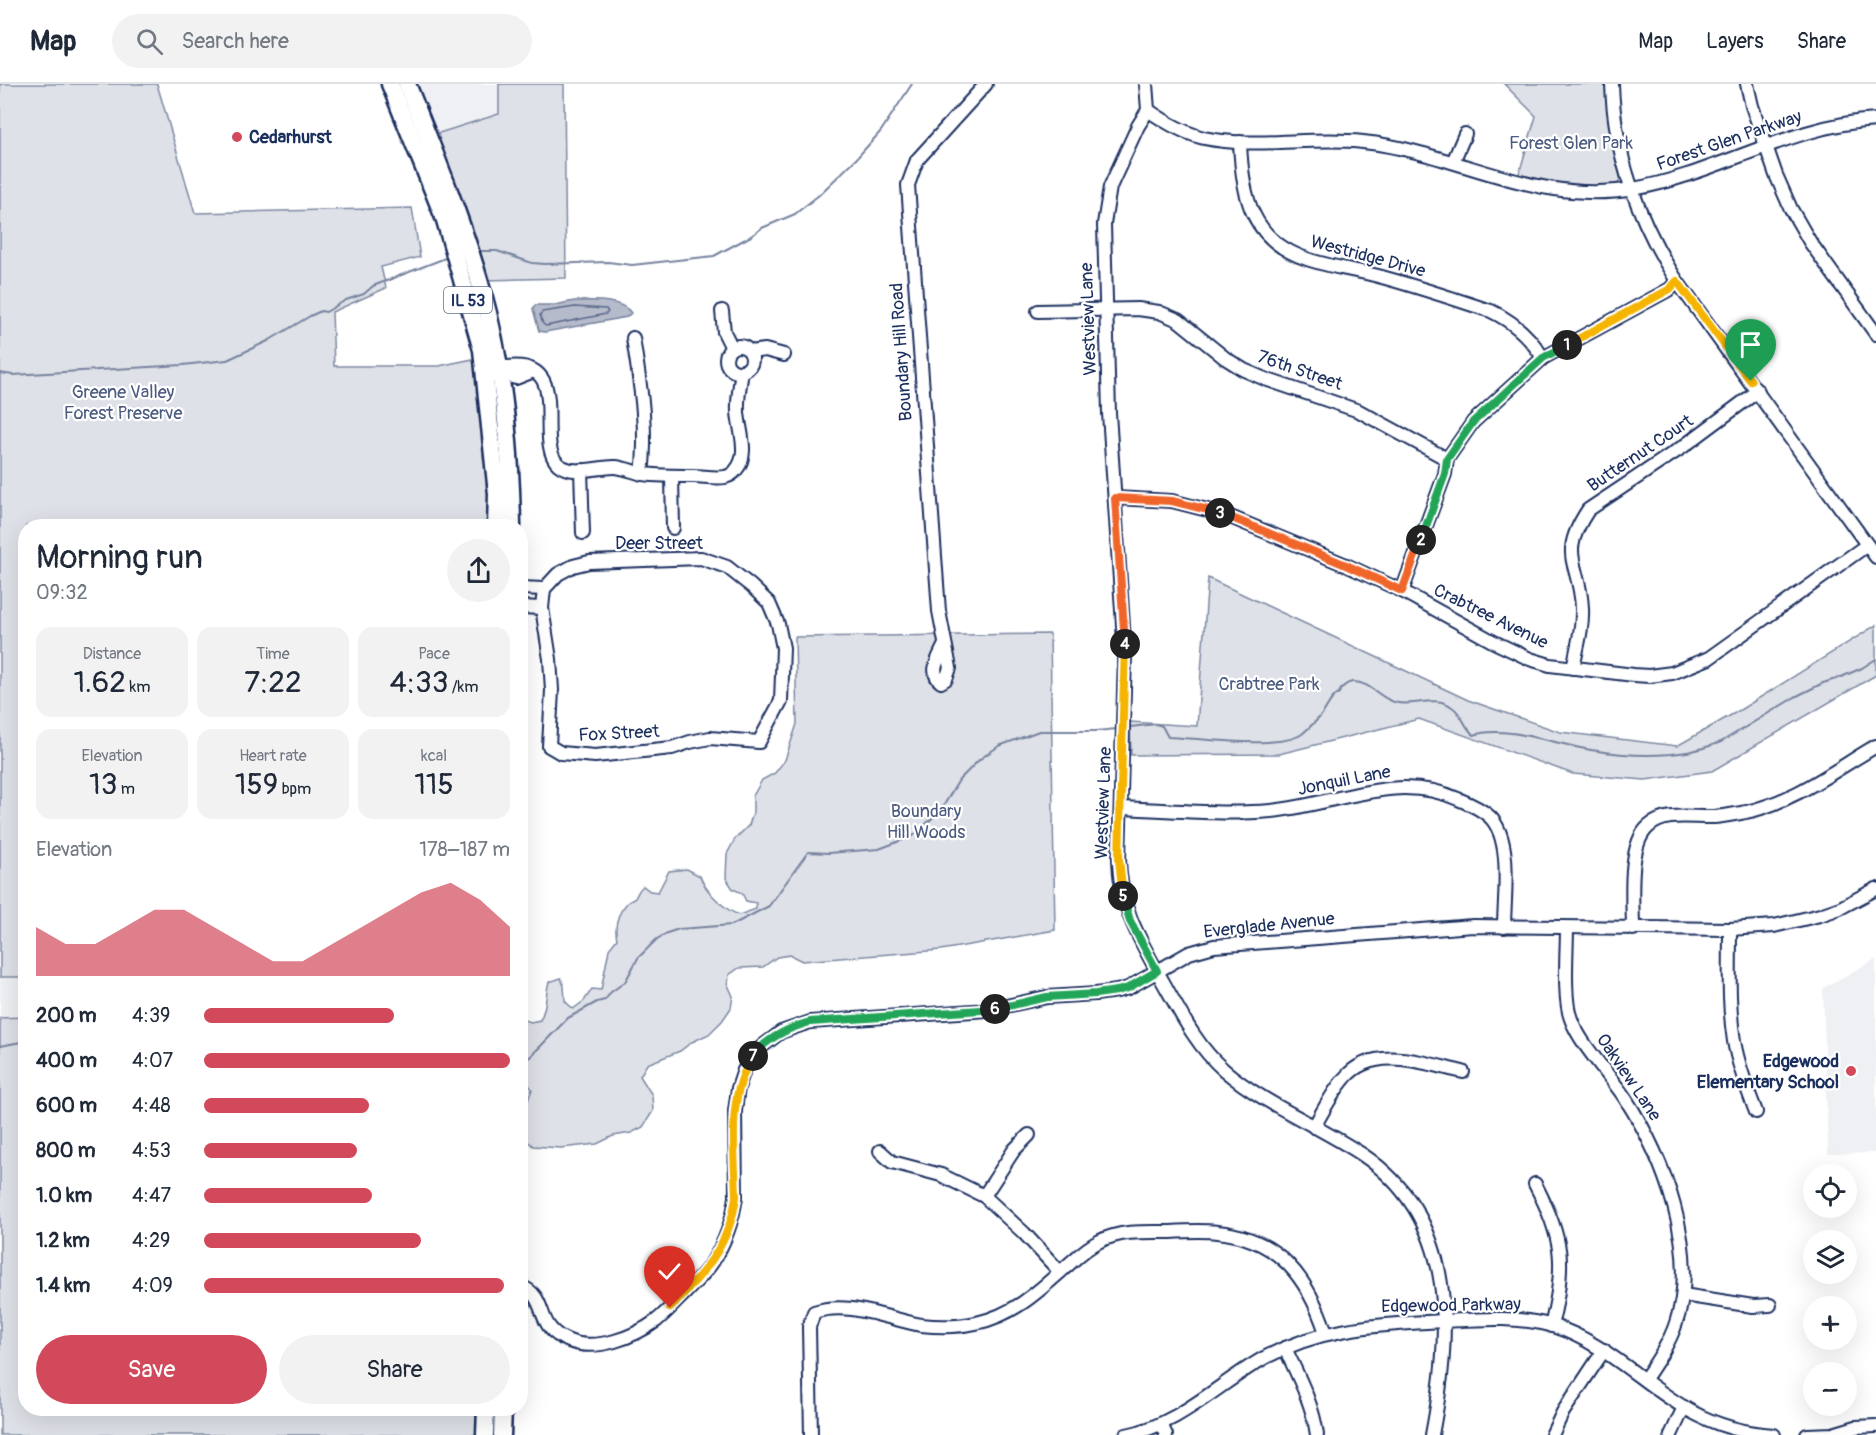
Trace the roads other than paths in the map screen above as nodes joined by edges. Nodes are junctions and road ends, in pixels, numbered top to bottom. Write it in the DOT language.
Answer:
graph roads {
  1 [pos="390,84"];
  2 [pos="407,84"];
  3 [pos="986,84"];
  4 [pos="1146,84"];
  5 [pos="1612,84"];
  6 [pos="1747,84"];
  7 [pos="1148,110"];
  8 [pos="1876,120"];
  9 [pos="1465,134"];
  10 [pos="1240,142"];
  11 [pos="1767,146"];
  12 [pos="1453,162"];
  13 [pos="1632,189"];
  14 [pos="1677,281"];
  15 [pos="1106,310"];
  16 [pos="722,311"];
  17 [pos="1038,311"];
  18 [pos="1876,334"];
  19 [pos="633,338"];
  20 [pos="732,348"];
  21 [pos="750,352"];
  22 [pos="784,355"];
  23 [pos="1543,358"];
  24 [pos="742,371"];
  25 [pos="500,374"];
  26 [pos="1758,391"];
  27 [pos="1447,459"];
  28 [pos="581,470"];
  29 [pos="642,474"];
  30 [pos="672,476"];
  31 [pos="1115,498"];
  32 [pos="496,519"];
  33 [pos="512,519"];
  34 [pos="673,528"];
  35 [pos="583,533"];
  36 [pos="1867,545"];
  37 [pos="1876,557"];
  38 [pos="528,588"];
  39 [pos="544,589"];
  40 [pos="1402,591"];
  41 [pos="528,607"];
  42 [pos="542,608"];
  43 [pos="945,644"];
  44 [pos="1573,668"];
  45 [pos="759,742"];
  46 [pos="1876,746"];
  47 [pos="1121,808"];
  48 [pos="1876,890"];
  49 [pos="1504,927"];
  50 [pos="1567,928"];
  51 [pos="1633,929"];
  52 [pos="1730,929"];
  53 [pos="1157,971"];
  54 [pos="1463,1072"];
  55 [pos="1756,1112"];
  56 [pos="1314,1126"];
  57 [pos="1029,1135"];
  58 [pos="880,1151"];
  59 [pos="1535,1184"];
  60 [pos="984,1196"];
  61 [pos="1060,1272"];
  62 [pos="528,1288"];
  63 [pos="1683,1295"];
  64 [pos="1770,1305"];
  65 [pos="1443,1321"];
  66 [pos="1551,1326"];
  67 [pos="1326,1333"];
  68 [pos="1285,1348"];
  69 [pos="1604,1350"];
  70 [pos="1645,1379"];
  71 [pos="1684,1407"];
  72 [pos="486,1416"];
  73 [pos="503,1416"];
  74 [pos="1876,1426"];
  75 [pos="1164,1429"];
  76 [pos="485,1435"];
  77 [pos="502,1435"];
  78 [pos="811,1435"];
  79 [pos="1126,1435"];
  80 [pos="1317,1435"];
  81 [pos="1432,1435"];
  82 [pos="1552,1435"];
  83 [pos="1671,1435"];
  84 [pos="1774,1435"];
  85 [pos="1807,1435"];
  1 -- 32 [label="main road, IL 53"];
  2 -- 25 [label="main road, IL 53"];
  3 -- 43 [label="street, Boundary Hill Road"];
  4 -- 7 [label="street"];
  5 -- 13 [label="street"];
  6 -- 11 [label="street"];
  7 -- 10 [label="street, Forest Glen Parkway"];
  7 -- 15 [label="street, Westview Lane"];
  8 -- 11 [label="street, Forest Glen Parkway"];
  9 -- 12 [label="street"];
  10 -- 12 [label="street, Forest Glen Parkway"];
  10 -- 23 [label="street, Westridge Drive"];
  11 -- 13 [label="street, Forest Glen Parkway"];
  11 -- 18 [label="street"];
  12 -- 13 [label="street, Forest Glen Parkway"];
  13 -- 14 [label="street"];
  14 -- 23 [label="street"];
  14 -- 26 [label="street"];
  15 -- 17 [label="street, 76th Street"];
  15 -- 27 [label="street, 76th Street"];
  15 -- 31 [label="street, Westview Lane"];
  16 -- 20 [label="street"];
  19 -- 29 [label="street"];
  20 -- 21 [label="street"];
  20 -- 24 [label="street"];
  21 -- 22 [label="street"];
  21 -- 24 [label="street"];
  23 -- 27 [label="street"];
  24 -- 30 [label="street"];
  25 -- 28 [label="street"];
  25 -- 33 [label="main road, IL 53"];
  26 -- 36 [label="street"];
  26 -- 44 [label="street, Butternut Court"];
  27 -- 40 [label="street"];
  28 -- 29 [label="street"];
  28 -- 35 [label="street"];
  29 -- 30 [label="street"];
  30 -- 34 [label="street"];
  31 -- 40 [label="street, Crabtree Avenue"];
  31 -- 47 [label="street, Westview Lane"];
  36 -- 37 [label="street"];
  36 -- 44 [label="street, Crabtree Avenue"];
  38 -- 39 [label="street"];
  39 -- 42 [label="street"];
  39 -- 45 [label="street, Deer Street"];
  40 -- 44 [label="street, Crabtree Avenue"];
  41 -- 42 [label="street"];
  42 -- 45 [label="street, Fox Street"];
  46 -- 51 [label="street"];
  47 -- 49 [label="street, Jonquil Lane"];
  47 -- 53 [label="street, Westview Lane"];
  48 -- 52 [label="street, Everglade Avenue"];
  49 -- 50 [label="street, Everglade Avenue"];
  49 -- 53 [label="street, Everglade Avenue"];
  50 -- 51 [label="street, Everglade Avenue"];
  50 -- 63 [label="street, Oakview Lane"];
  51 -- 52 [label="street, Everglade Avenue"];
  52 -- 55 [label="street"];
  53 -- 56 [label="street, Westview Lane"];
  53 -- 62 [label="street, Everglade Avenue"];
  54 -- 56 [label="street"];
  56 -- 65 [label="street, Westview Lane"];
  57 -- 60 [label="street"];
  58 -- 60 [label="street"];
  59 -- 66 [label="street"];
  60 -- 61 [label="street"];
  61 -- 67 [label="street"];
  61 -- 78 [label="street"];
  63 -- 64 [label="street"];
  63 -- 70 [label="street, Oakview Lane"];
  65 -- 66 [label="street, Edgewood Parkway"];
  65 -- 67 [label="street, Edgewood Parkway"];
  65 -- 81 [label="street, Westview Lane"];
  66 -- 69 [label="street, Edgewood Parkway"];
  67 -- 68 [label="street, Edgewood Parkway"];
  68 -- 75 [label="street, Edgewood Parkway"];
  68 -- 80 [label="street"];
  69 -- 70 [label="street, Edgewood Parkway"];
  69 -- 82 [label="street"];
  70 -- 71 [label="street, Edgewood Parkway"];
  71 -- 83 [label="street"];
  71 -- 84 [label="street, Edgewood Parkway"];
  72 -- 76 [label="main road"];
  73 -- 77 [label="main road"];
  74 -- 85 [label="street"];
  75 -- 79 [label="street, Edgewood Parkway"];
}
